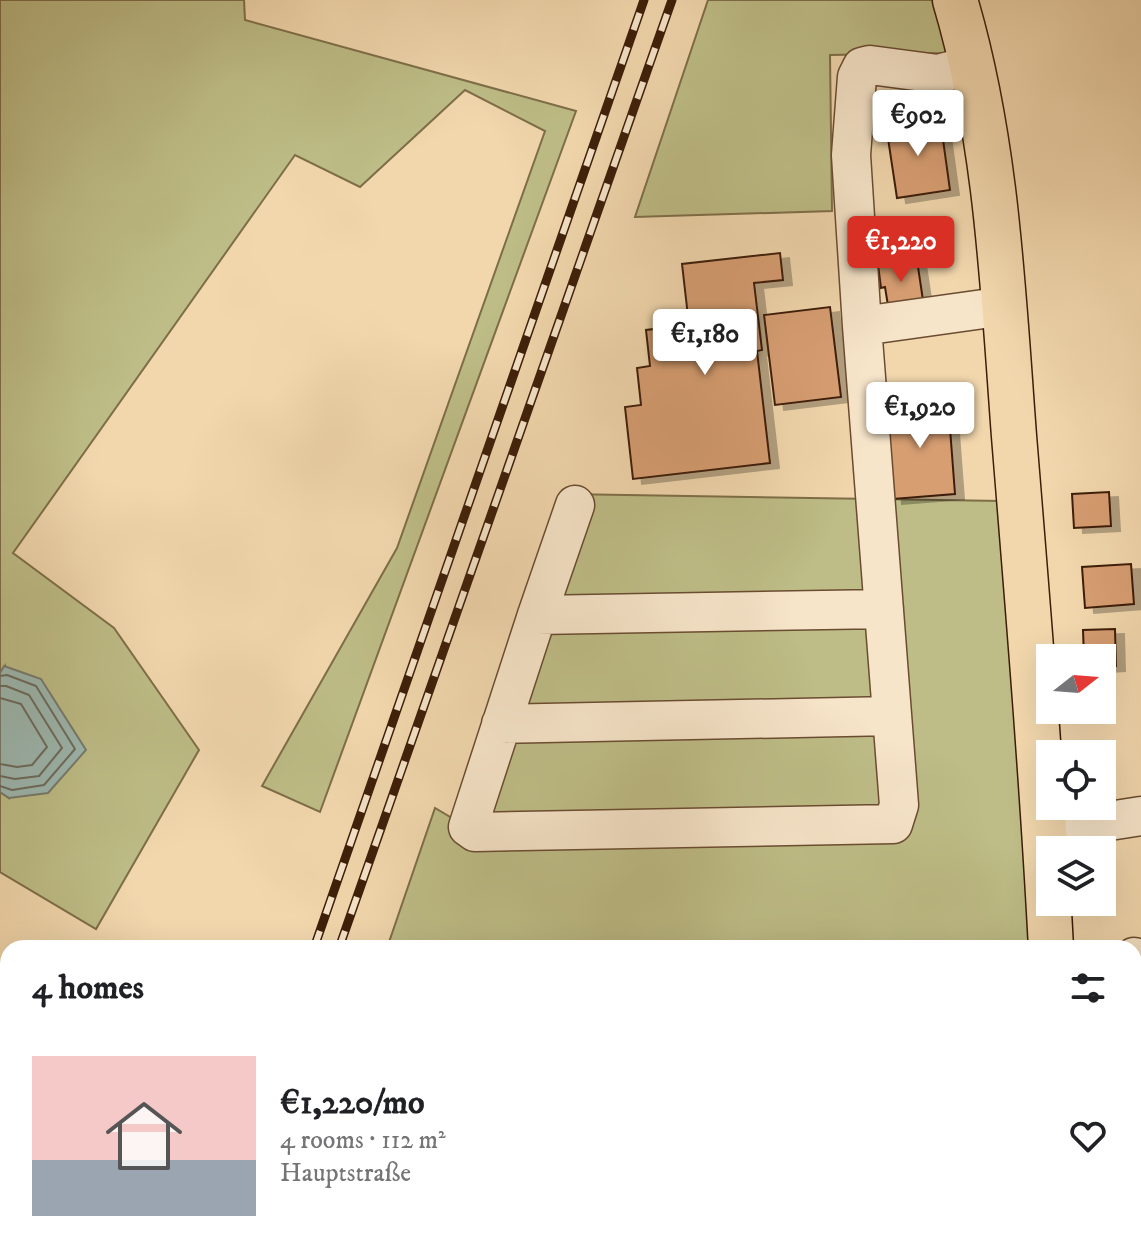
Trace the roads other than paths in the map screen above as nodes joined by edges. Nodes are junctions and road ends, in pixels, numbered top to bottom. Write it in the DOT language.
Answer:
graph roads {
  1 [pos="955,0"];
  2 [pos="973,65"];
  3 [pos="1005,306"];
  4 [pos="862,326"];
  5 [pos="575,505"];
  6 [pos="884,609"];
  7 [pos="537,615"];
  8 [pos="892,716"];
  9 [pos="501,724"];
  10 [pos="1141,816"];
  11 [pos="1045,831"];
  12 [pos="1051,940"];
  1 -- 2 [label="main road"];
  2 -- 3 [label="main road"];
  2 -- 4 [label="lane"];
  3 -- 4 [label="lane"];
  3 -- 11 [label="main road"];
  4 -- 6 [label="lane"];
  5 -- 7 [label="lane"];
  6 -- 7 [label="lane"];
  6 -- 8 [label="lane"];
  7 -- 9 [label="lane"];
  8 -- 9 [label="lane"];
  8 -- 9 [label="lane"];
  10 -- 11 [label="lane"];
  11 -- 12 [label="main road"];
}
